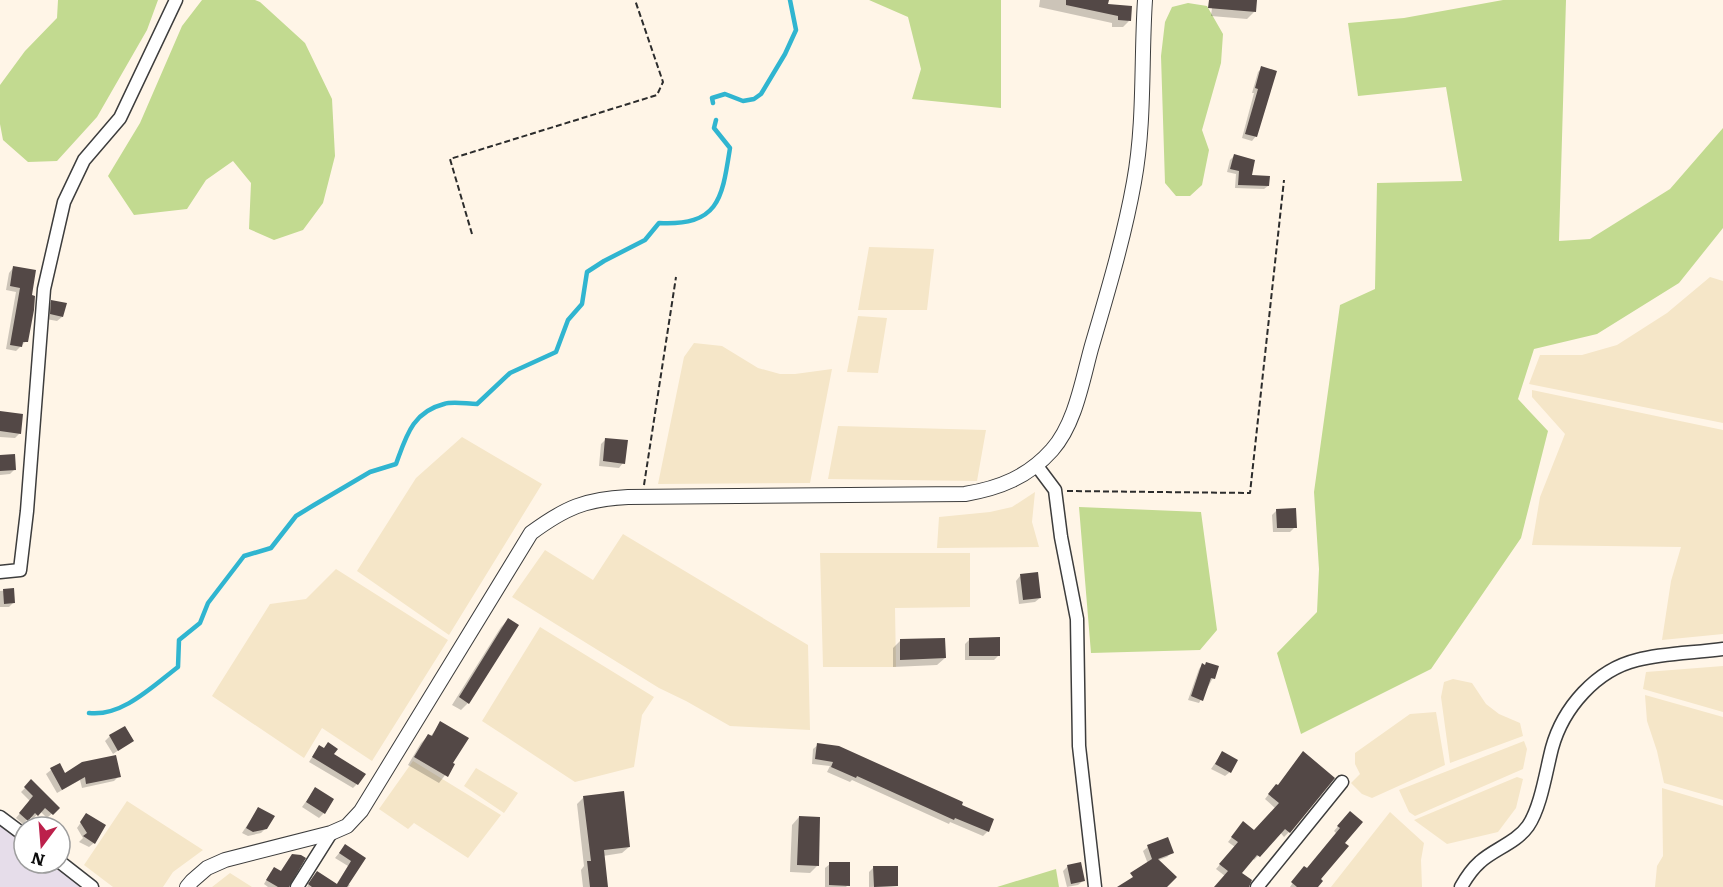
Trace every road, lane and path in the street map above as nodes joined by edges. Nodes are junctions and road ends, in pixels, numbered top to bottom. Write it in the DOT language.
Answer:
graph roads {
  1 [pos="176,0"];
  2 [pos="635,0"];
  3 [pos="1145,0"];
  4 [pos="1284,180"];
  5 [pos="472,234"];
  6 [pos="676,277"];
  7 [pos="1037,466"];
  8 [pos="1055,490"];
  9 [pos="642,497"];
  10 [pos="0,572"];
  11 [pos="1723,650"];
  12 [pos="1342,782"];
  13 [pos="332,834"];
  14 [pos="72,871"];
  15 [pos="92,887"];
  16 [pos="187,887"];
  17 [pos="297,887"];
  18 [pos="1095,887"];
  19 [pos="1257,887"];
  20 [pos="1461,887"];
  1 -- 10 [label="street"];
  2 -- 5 [label="path"];
  3 -- 7 [label="street"];
  4 -- 8 [label="path"];
  6 -- 9 [label="path"];
  7 -- 8 [label="street"];
  7 -- 9 [label="street"];
  8 -- 18 [label="street"];
  9 -- 13 [label="street"];
  11 -- 20 [label="street"];
  12 -- 19 [label="street"];
  13 -- 16 [label="street"];
  13 -- 17 [label="street"];
  14 -- 15 [label="street"];
}
